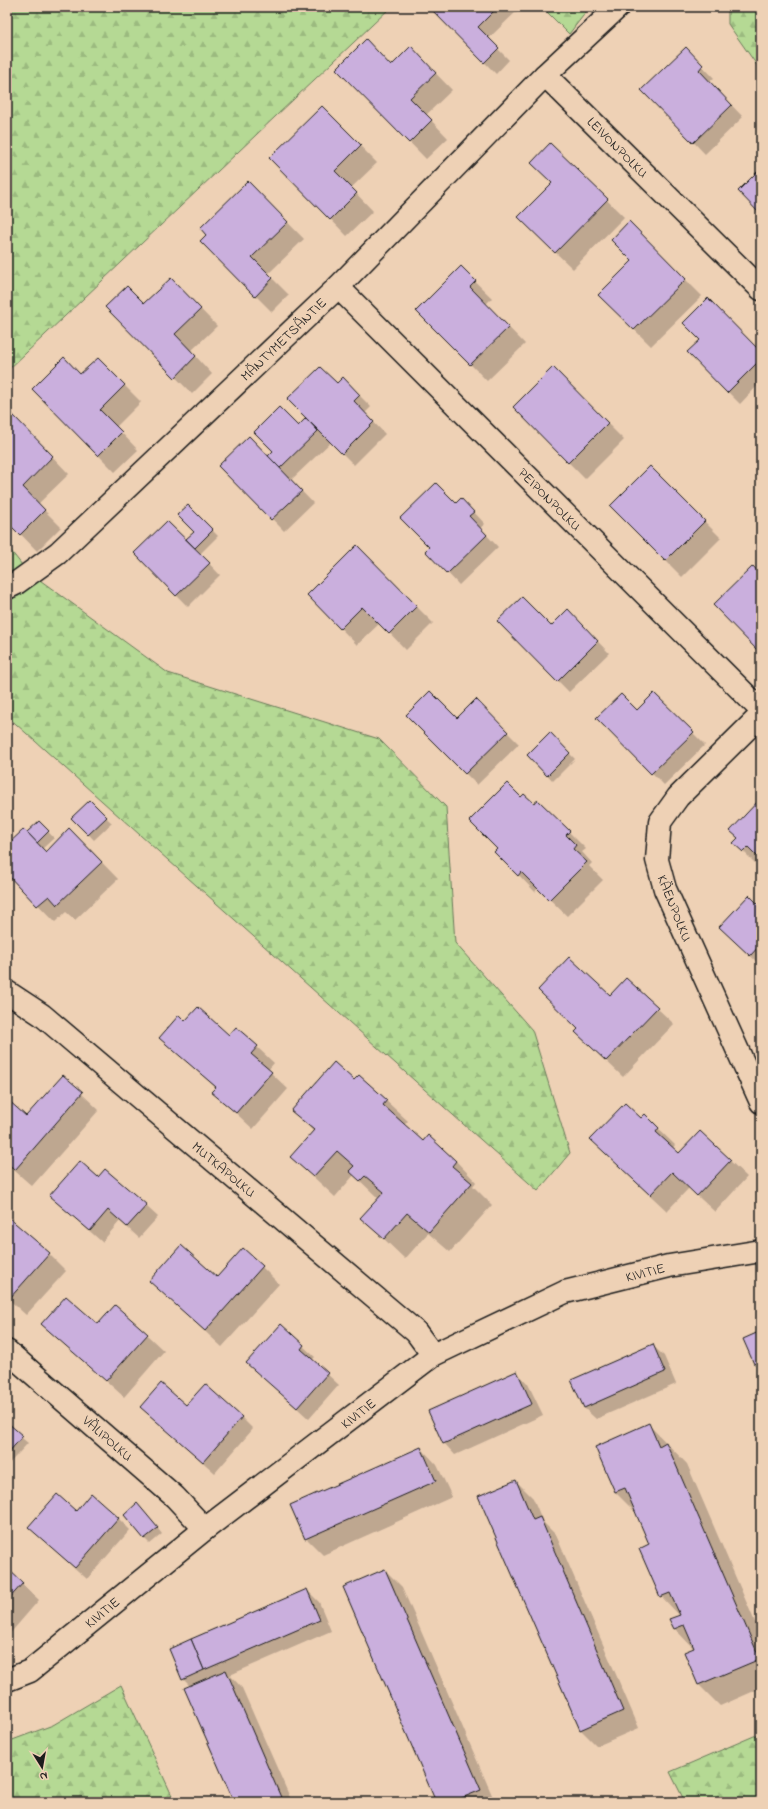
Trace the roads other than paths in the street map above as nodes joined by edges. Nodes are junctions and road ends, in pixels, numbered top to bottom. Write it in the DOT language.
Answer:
graph roads {
  1 [pos="618,7"];
  2 [pos="545,75"];
  3 [pos="338,287"];
  4 [pos="761,289"];
  5 [pos="7,588"];
  6 [pos="761,710"];
  7 [pos="761,716"];
  8 [pos="7,992"];
  9 [pos="761,1102"];
  10 [pos="761,1251"];
  11 [pos="7,1351"];
  12 [pos="433,1355"];
  13 [pos="205,1529"];
  14 [pos="7,1680"];
  1 -- 2 [label="street"];
  2 -- 3 [label="street, MÄNTYMETSÄNTIE"];
  2 -- 4 [label="street, LEIVONPOLKU"];
  3 -- 5 [label="street, MÄNTYMETSÄNTIE"];
  3 -- 6 [label="street, PEIPONPOLKU"];
  7 -- 9 [label="street, KÄENPOLKU"];
  8 -- 12 [label="street, MUTKAPOLKU"];
  10 -- 12 [label="street, KIVITIE"];
  11 -- 13 [label="street, VÄLIPOLKU"];
  12 -- 13 [label="street, KIVITIE"];
  13 -- 14 [label="street, KIVITIE"];
}
